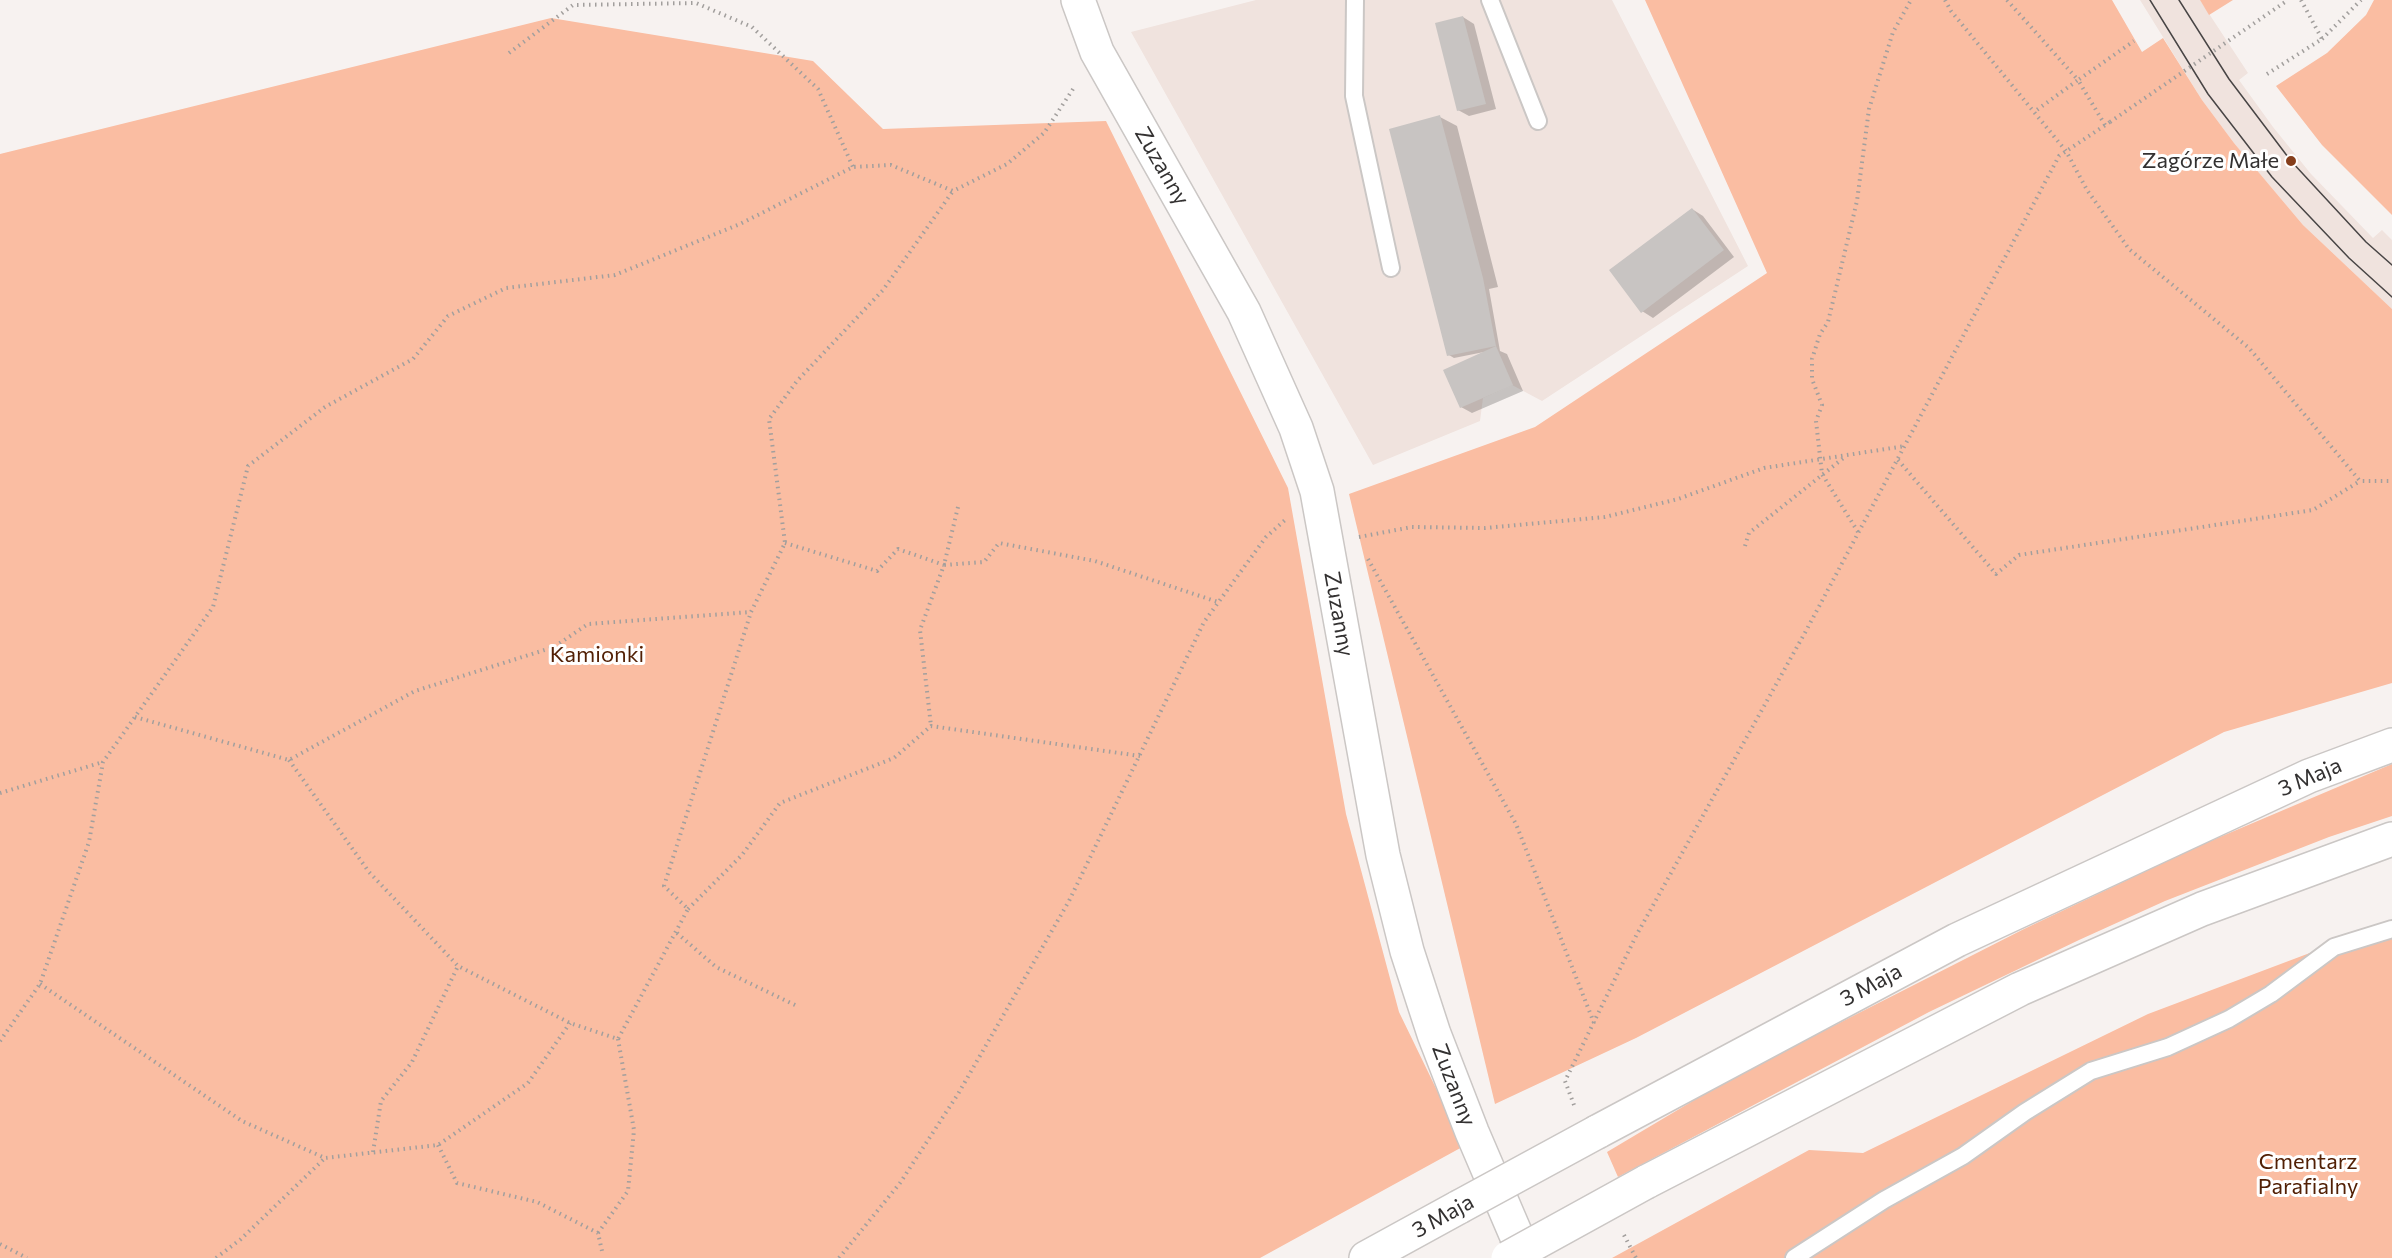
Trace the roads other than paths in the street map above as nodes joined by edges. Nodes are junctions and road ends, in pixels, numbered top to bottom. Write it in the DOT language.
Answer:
graph roads {
  1 [pos="1078,0"];
  2 [pos="1356,0"];
  3 [pos="1490,0"];
  4 [pos="1538,121"];
  5 [pos="1391,268"];
  6 [pos="2392,745"];
  7 [pos="2392,839"];
  8 [pos="2392,929"];
  9 [pos="1365,1258"];
  10 [pos="1508,1258"];
  11 [pos="1526,1258"];
  12 [pos="1794,1258"];
  1 -- 11 [label="main road, Zuzanny"];
  2 -- 5 [label="lane"];
  3 -- 4 [label="lane"];
  6 -- 9 [label="main road, 3 Maja, bridge"];
  7 -- 10 [label="main road, bridge"];
  8 -- 12 [label="lane"];
}
